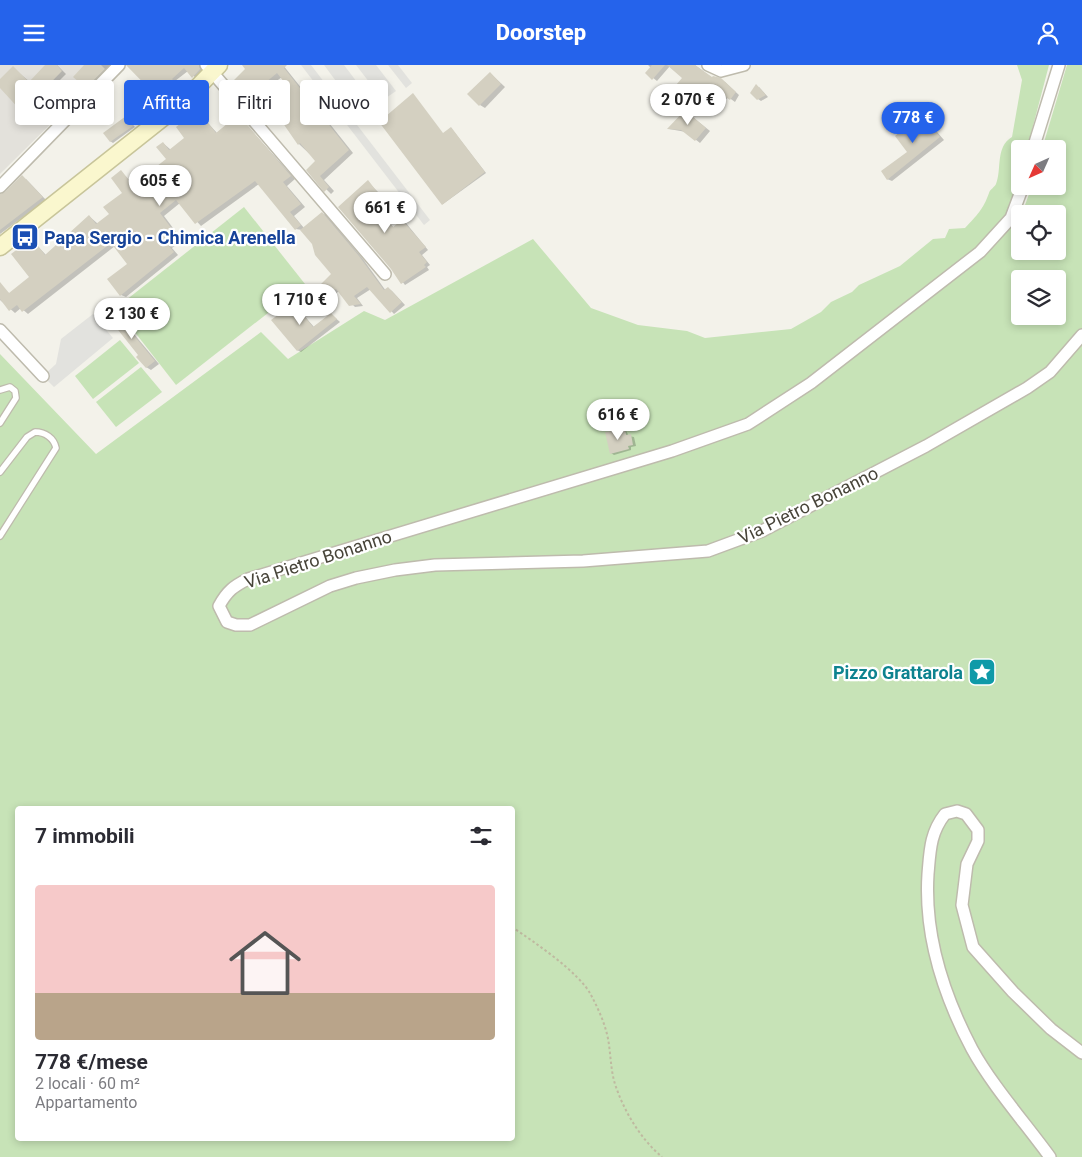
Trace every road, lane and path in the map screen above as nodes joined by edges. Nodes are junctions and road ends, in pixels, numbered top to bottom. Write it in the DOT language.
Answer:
graph roads {
  1 [pos="119,65"];
  2 [pos="708,65"];
  3 [pos="744,65"];
  4 [pos="1059,65"];
  5 [pos="212,67"];
  6 [pos="1036,140"];
  7 [pos="0,187"];
  8 [pos="1019,195"];
  9 [pos="0,247"];
  10 [pos="385,274"];
  11 [pos="0,330"];
  12 [pos="1082,335"];
  13 [pos="43,376"];
  14 [pos="0,390"];
  15 [pos="0,423"];
  16 [pos="0,472"];
  17 [pos="0,536"];
  18 [pos="515,929"];
  19 [pos="1082,1053"];
  20 [pos="662,1157"];
  21 [pos="1050,1157"];
  1 -- 7 [label="street"];
  2 -- 3 [label="street"];
  4 -- 6 [label="street"];
  5 -- 9 [label="main road"];
  5 -- 10 [label="street"];
  8 -- 12 [label="street, Via Pietro Bonanno"];
  11 -- 13 [label="street"];
  14 -- 15 [label="lane"];
  16 -- 17 [label="lane"];
  18 -- 20 [label="path"];
  19 -- 21 [label="street"];
}
